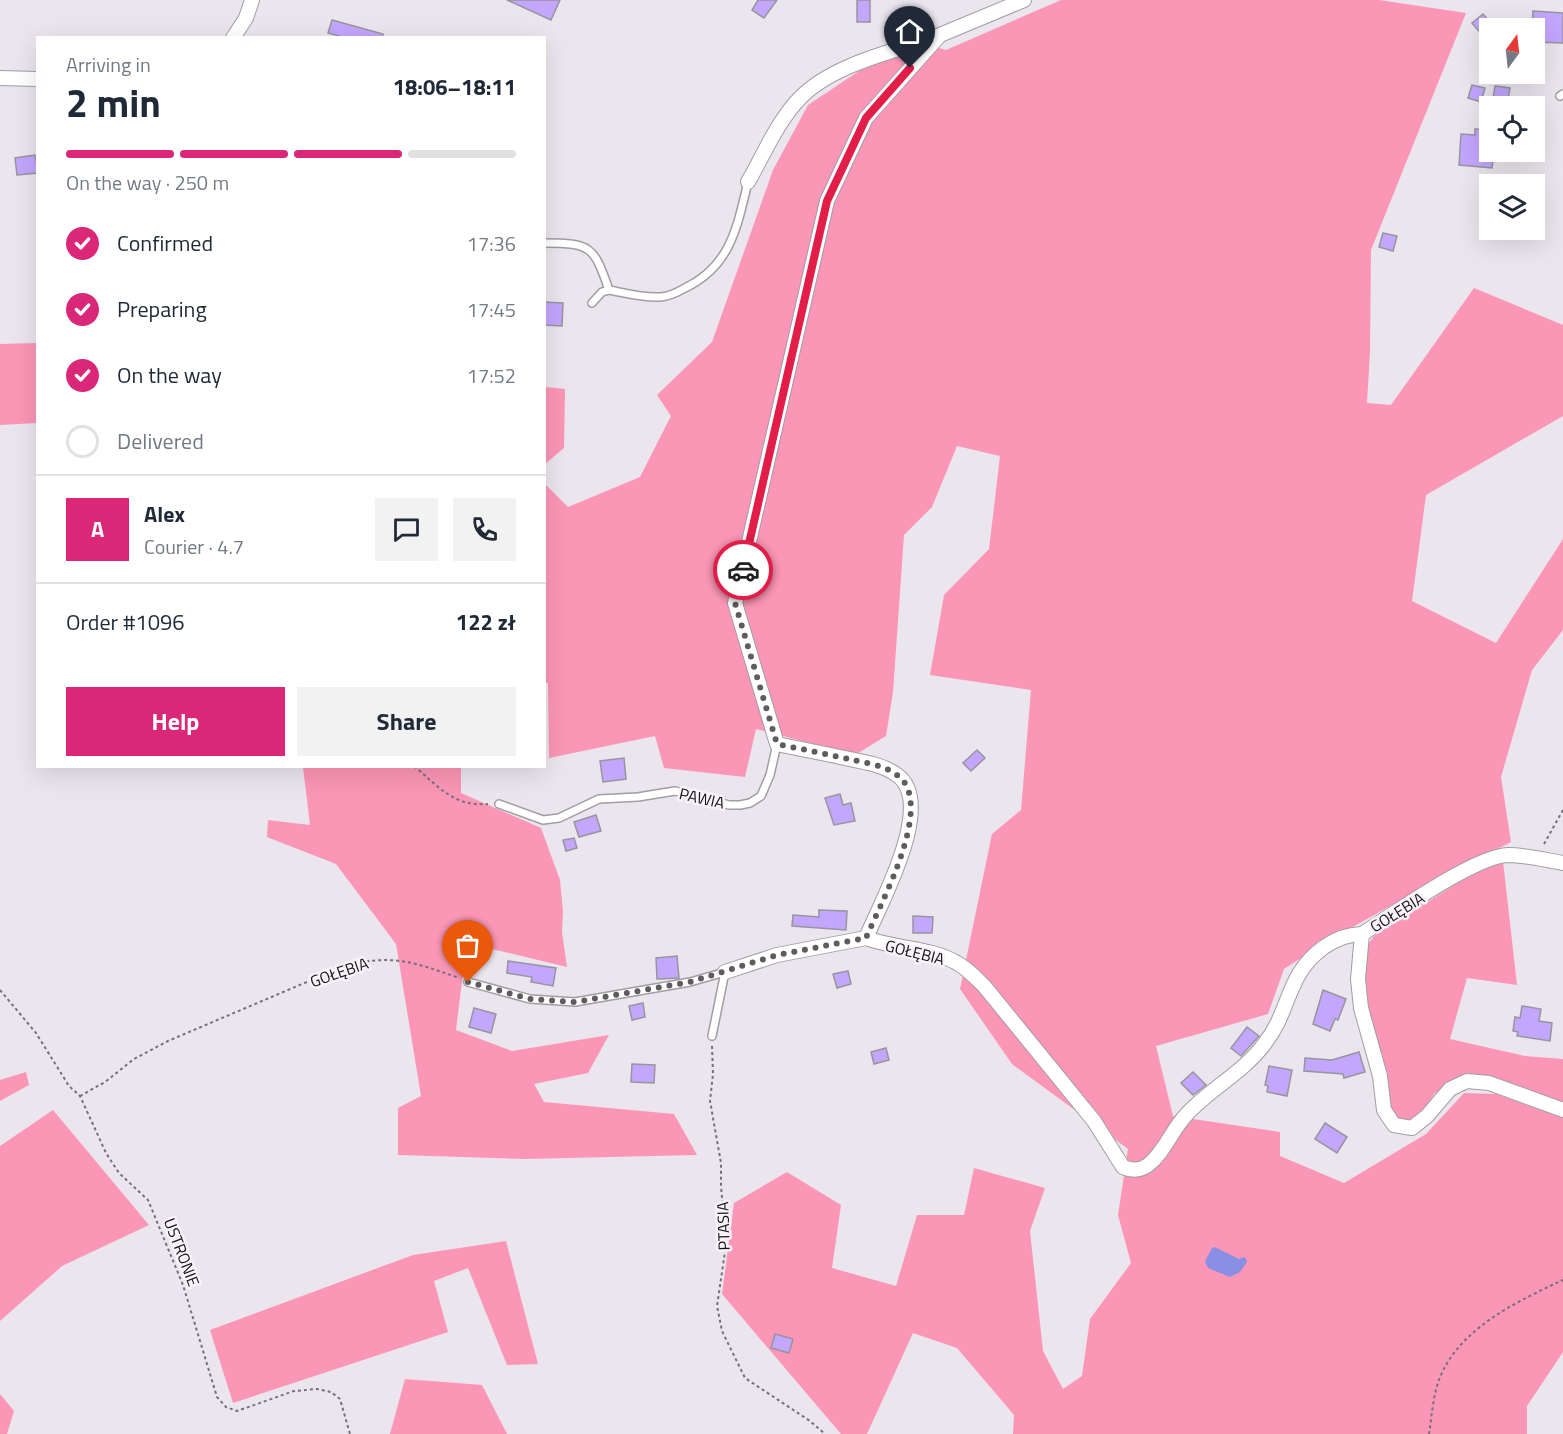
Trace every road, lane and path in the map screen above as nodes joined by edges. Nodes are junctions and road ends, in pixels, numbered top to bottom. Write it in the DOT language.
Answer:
graph roads {
  1 [pos="252,0"];
  2 [pos="1024,0"];
  3 [pos="234,36"];
  4 [pos="940,36"];
  5 [pos="0,78"];
  6 [pos="36,79"];
  7 [pos="748,182"];
  8 [pos="546,243"];
  9 [pos="609,290"];
  10 [pos="592,303"];
  11 [pos="777,744"];
  12 [pos="416,768"];
  13 [pos="500,804"];
  14 [pos="1563,810"];
  15 [pos="1536,859"];
  16 [pos="1563,862"];
  17 [pos="1362,934"];
  18 [pos="866,938"];
  19 [pos="724,972"];
  20 [pos="468,982"];
  21 [pos="0,990"];
  22 [pos="712,1036"];
  23 [pos="80,1096"];
  24 [pos="1563,1110"];
  25 [pos="1563,1280"];
  26 [pos="350,1434"];
  27 [pos="825,1434"];
  28 [pos="1429,1434"];
  1 -- 3 [label="street"];
  2 -- 4 [label="street"];
  4 -- 7 [label="street"];
  4 -- 11 [label="street"];
  5 -- 6 [label="street"];
  7 -- 9 [label="lane"];
  8 -- 9 [label="lane"];
  9 -- 10 [label="lane"];
  11 -- 13 [label="lane, PAWIA"];
  11 -- 18 [label="street"];
  12 -- 13 [label="path"];
  14 -- 15 [label="path"];
  15 -- 16 [label="street, GOŁĘBIA"];
  15 -- 17 [label="street, GOŁĘBIA"];
  17 -- 18 [label="street, GOŁĘBIA"];
  17 -- 24 [label="street"];
  18 -- 19 [label="street, GOŁĘBIA"];
  19 -- 20 [label="lane, GOŁĘBIA"];
  19 -- 22 [label="lane"];
  20 -- 23 [label="path, GOŁĘBIA"];
  21 -- 23 [label="path, USTRONIE"];
  22 -- 27 [label="path, PTASIA"];
  23 -- 26 [label="path, USTRONIE"];
  25 -- 28 [label="path"];
}
